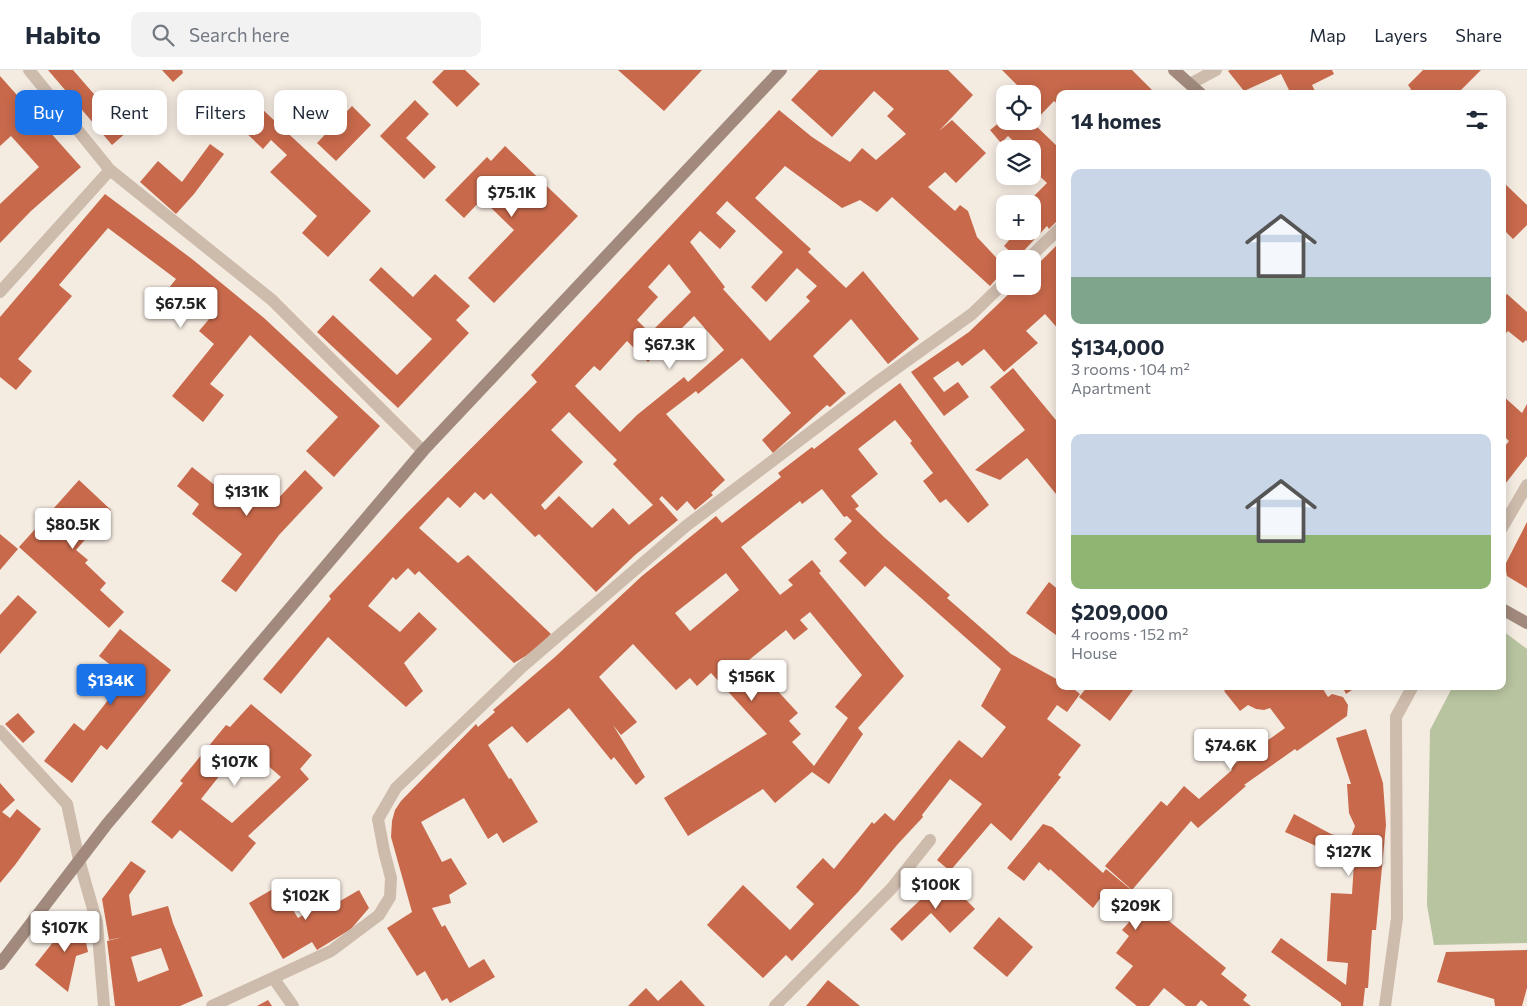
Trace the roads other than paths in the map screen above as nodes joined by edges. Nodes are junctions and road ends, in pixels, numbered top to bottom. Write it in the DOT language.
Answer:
graph roads {
  1 [pos="29,70"];
  2 [pos="1174,70"];
  3 [pos="1216,70"];
  4 [pos="776,72"];
  5 [pos="1190,84"];
  6 [pos="1197,90"];
  7 [pos="110,170"];
  8 [pos="1056,232"];
  9 [pos="1037,250"];
  10 [pos="996,291"];
  11 [pos="0,292"];
  12 [pos="423,451"];
  13 [pos="1527,485"];
  14 [pos="1506,521"];
  15 [pos="1506,611"];
  16 [pos="1527,624"];
  17 [pos="1411,690"];
  18 [pos="0,731"];
  19 [pos="930,840"];
  20 [pos="79,860"];
  21 [pos="0,964"];
  22 [pos="274,979"];
  23 [pos="104,1006"];
  24 [pos="212,1006"];
  25 [pos="293,1006"];
  26 [pos="775,1006"];
  27 [pos="1385,1006"];
  1 -- 7 [label="street"];
  2 -- 5 [label="main road"];
  3 -- 5 [label="street"];
  4 -- 12 [label="main road"];
  5 -- 6 [label="main road"];
  7 -- 11 [label="street"];
  7 -- 12 [label="street"];
  8 -- 9 [label="street"];
  10 -- 22 [label="street"];
  12 -- 20 [label="main road"];
  13 -- 14 [label="street"];
  15 -- 16 [label="main road"];
  17 -- 27 [label="street"];
  18 -- 20 [label="street"];
  19 -- 26 [label="street"];
  20 -- 21 [label="main road"];
  20 -- 23 [label="street"];
  22 -- 24 [label="street"];
  22 -- 25 [label="street"];
}
